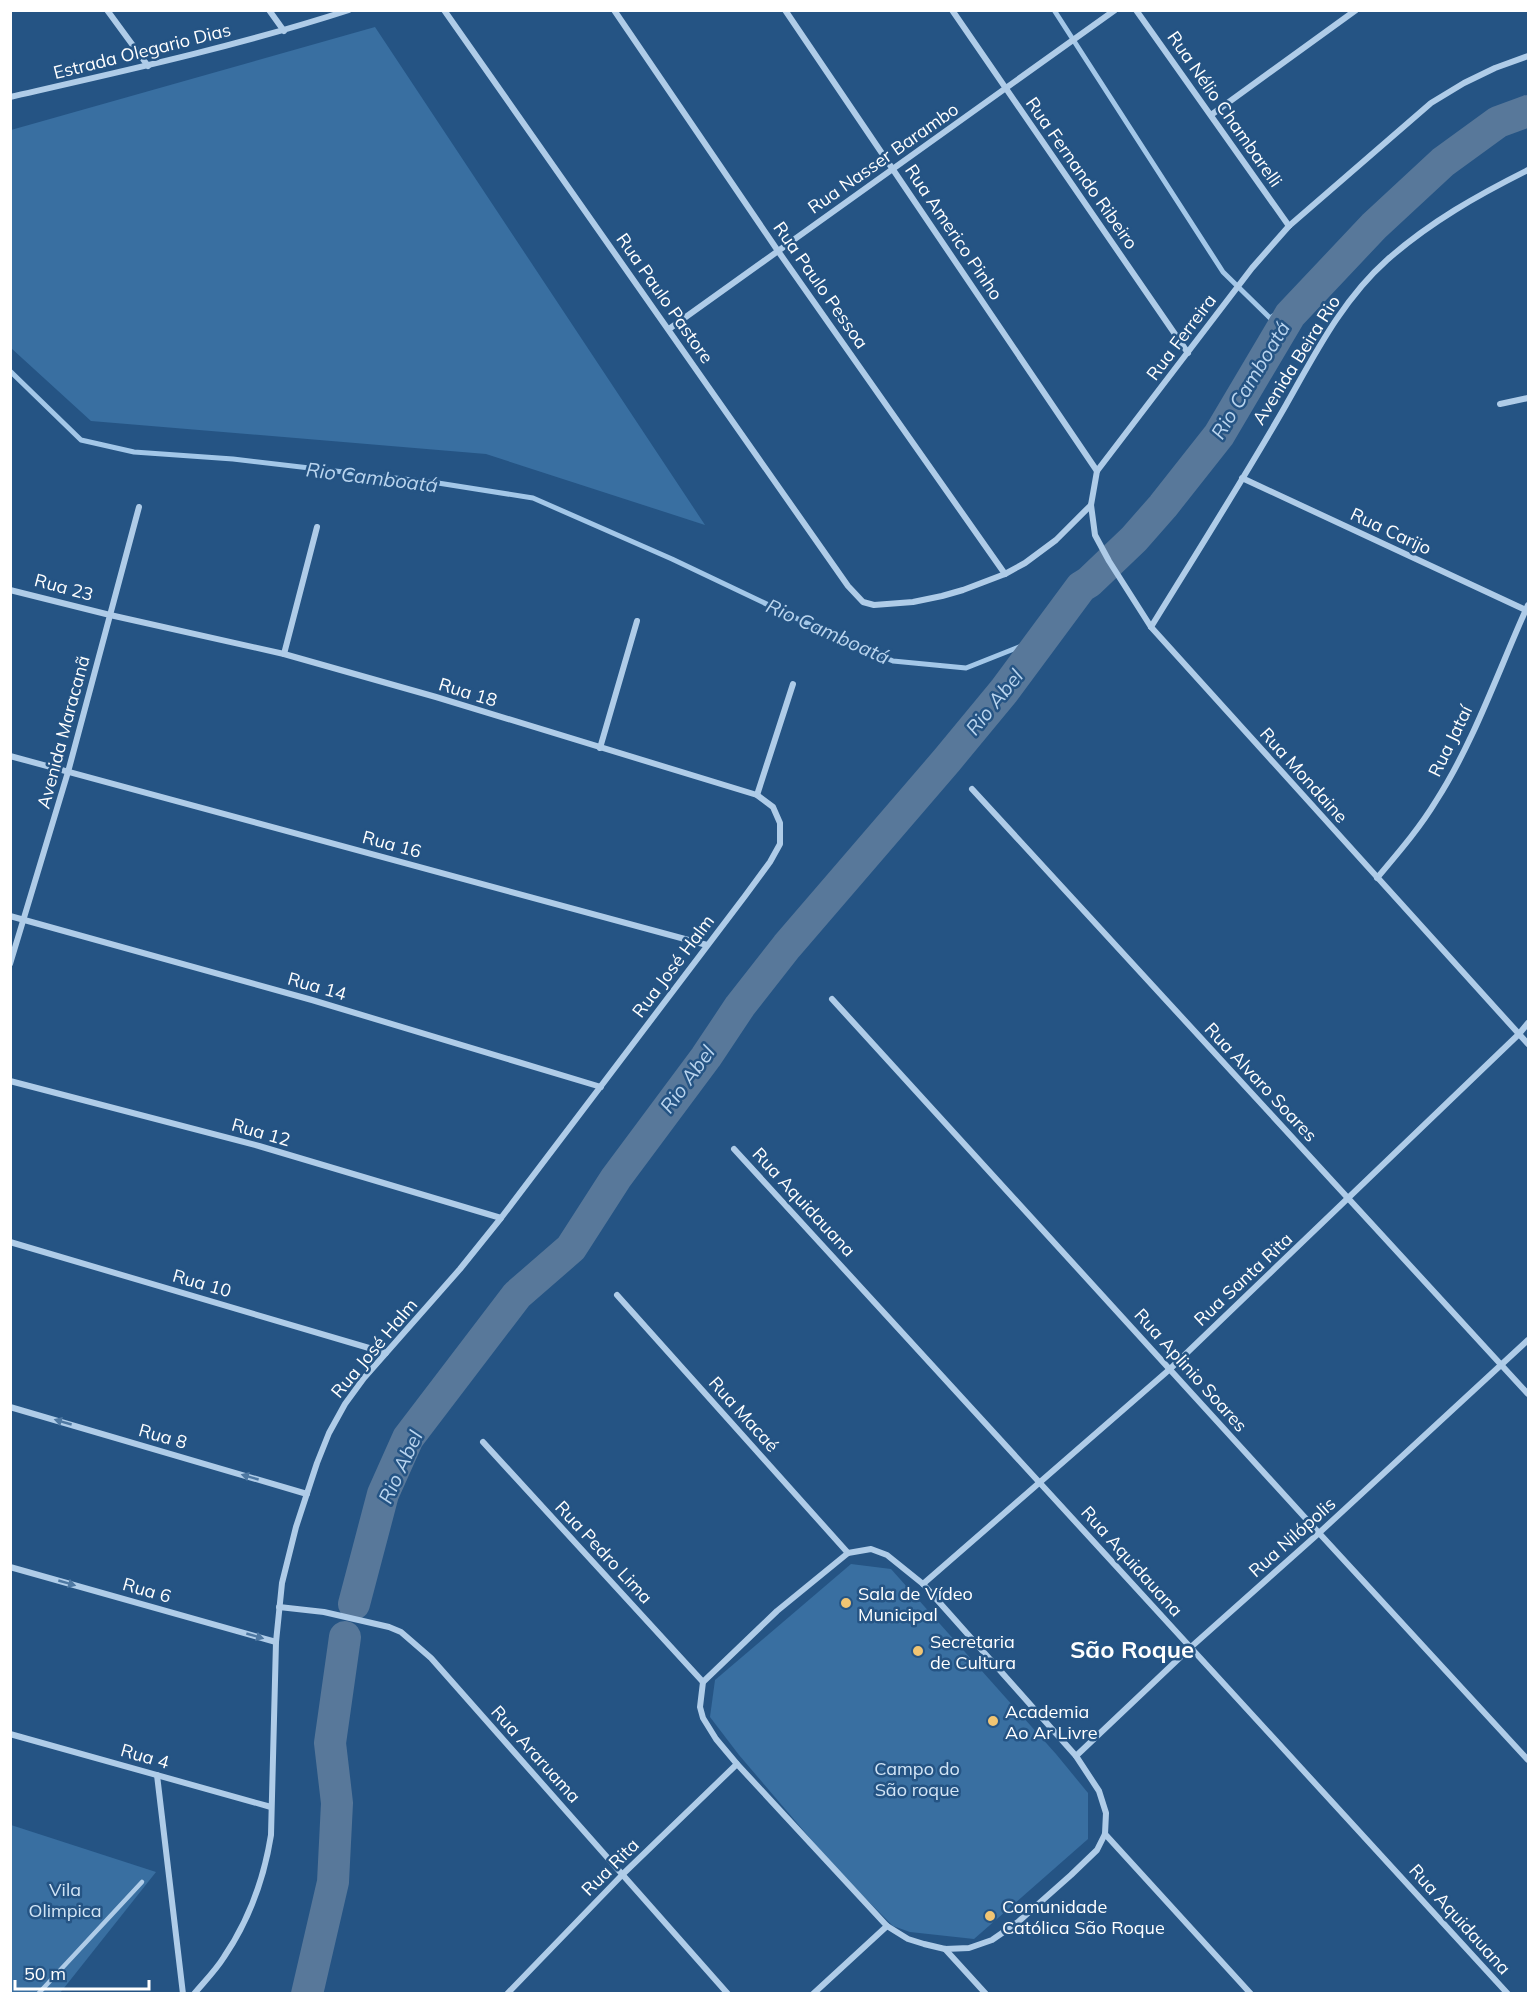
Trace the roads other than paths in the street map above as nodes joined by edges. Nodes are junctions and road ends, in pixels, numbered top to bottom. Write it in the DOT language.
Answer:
graph roads {
  1 [pos="107,10"];
  2 [pos="269,10"];
  3 [pos="349,10"];
  4 [pos="444,10"];
  5 [pos="614,10"];
  6 [pos="785,10"];
  7 [pos="952,10"];
  8 [pos="1115,10"];
  9 [pos="1136,10"];
  10 [pos="1356,10"];
  11 [pos="284,31"];
  12 [pos="1528,56"];
  13 [pos="148,66"];
  14 [pos="1006,89"];
  15 [pos="10,97"];
  16 [pos="1211,116"];
  17 [pos="893,169"];
  18 [pos="1528,170"];
  19 [pos="1289,226"];
  20 [pos="778,251"];
  21 [pos="669,329"];
  22 [pos="1188,353"];
  23 [pos="1528,398"];
  24 [pos="1500,404"];
  25 [pos="1097,471"];
  26 [pos="1242,478"];
  27 [pos="1091,505"];
  28 [pos="140,507"];
  29 [pos="317,527"];
  30 [pos="1005,574"];
  31 [pos="10,590"];
  32 [pos="1528,608"];
  33 [pos="110,615"];
  34 [pos="637,621"];
  35 [pos="1151,627"];
  36 [pos="284,654"];
  37 [pos="793,684"];
  38 [pos="600,748"];
  39 [pos="10,756"];
  40 [pos="68,772"];
  41 [pos="972,789"];
  42 [pos="757,795"];
  43 [pos="780,844"];
  44 [pos="1377,878"];
  45 [pos="10,916"];
  46 [pos="23,920"];
  47 [pos="707,945"];
  48 [pos="10,964"];
  49 [pos="832,999"];
  50 [pos="1528,1023"];
  51 [pos="1520,1034"];
  52 [pos="1528,1044"];
  53 [pos="10,1082"];
  54 [pos="602,1087"];
  55 [pos="734,1149"];
  56 [pos="1348,1200"];
  57 [pos="501,1218"];
  58 [pos="10,1242"];
  59 [pos="617,1294"];
  60 [pos="1528,1340"];
  61 [pos="386,1353"];
  62 [pos="1502,1365"];
  63 [pos="1170,1369"];
  64 [pos="1528,1394"];
  65 [pos="10,1407"];
  66 [pos="483,1442"];
  67 [pos="1040,1482"];
  68 [pos="307,1494"];
  69 [pos="1319,1533"];
  70 [pos="848,1553"];
  71 [pos="10,1568"];
  72 [pos="923,1584"];
  73 [pos="279,1607"];
  74 [pos="276,1642"];
  75 [pos="1191,1647"];
  76 [pos="704,1682"];
  77 [pos="10,1734"];
  78 [pos="1076,1756"];
  79 [pos="1528,1760"];
  80 [pos="737,1764"];
  81 [pos="157,1775"];
  82 [pos="271,1807"];
  83 [pos="1105,1834"];
  84 [pos="623,1874"];
  85 [pos="142,1882"];
  86 [pos="887,1926"];
  87 [pos="945,1949"];
  88 [pos="38,1994"];
  89 [pos="183,1994"];
  90 [pos="194,1994"];
  91 [pos="507,1994"];
  92 [pos="728,1994"];
  93 [pos="813,1994"];
  94 [pos="986,1994"];
  95 [pos="1251,1994"];
  96 [pos="1508,1994"];
  1 -- 13 [label="street"];
  2 -- 11 [label="street"];
  3 -- 11 [label="street, Estrada Olegario Dias"];
  4 -- 21 [label="street, Rua Paulo Pastore"];
  5 -- 20 [label="street, Rua Paulo Pessoa"];
  6 -- 17 [label="street, Rua Americo Pinho"];
  7 -- 14 [label="street, Rua Fernando Ribeiro"];
  8 -- 14 [label="street, Rua Nasser Barambo"];
  9 -- 16 [label="street, Rua Nélio Chambarelli"];
  10 -- 16 [label="street"];
  11 -- 13 [label="street, Estrada Olegario Dias"];
  12 -- 19 [label="street, Rua Ferreira"];
  13 -- 15 [label="street, Estrada Olegario Dias"];
  14 -- 17 [label="street, Rua Nasser Barambo"];
  14 -- 22 [label="street, Rua Fernando Ribeiro"];
  16 -- 19 [label="street, Rua Nélio Chambarelli"];
  17 -- 20 [label="street, Rua Nasser Barambo"];
  17 -- 25 [label="street, Rua Americo Pinho"];
  18 -- 26 [label="street, Avenida Beira Rio"];
  19 -- 22 [label="street, Rua Ferreira"];
  20 -- 21 [label="street, Rua Nasser Barambo"];
  20 -- 30 [label="street, Rua Paulo Pessoa"];
  21 -- 30 [label="street, Rua Paulo Pastore"];
  22 -- 25 [label="street, Rua Ferreira"];
  23 -- 24 [label="street"];
  25 -- 27 [label="street, Rua Ferreira"];
  26 -- 32 [label="street, Rua Carijo"];
  26 -- 35 [label="street, Avenida Beira Rio"];
  27 -- 30 [label="street"];
  27 -- 35 [label="street, Rua Mondaine"];
  28 -- 33 [label="street, Avenida Maracanã"];
  29 -- 36 [label="street"];
  31 -- 33 [label="street, Rua 23"];
  32 -- 44 [label="street, Rua Jataí"];
  33 -- 36 [label="street, Rua 18"];
  33 -- 40 [label="street, Avenida Maracanã"];
  34 -- 38 [label="street"];
  35 -- 44 [label="street, Rua Mondaine"];
  36 -- 38 [label="street, Rua 18"];
  37 -- 42 [label="street"];
  38 -- 42 [label="street, Rua 18"];
  39 -- 40 [label="street, Rua 16"];
  40 -- 46 [label="street, Avenida Maracanã"];
  40 -- 47 [label="street, Rua 16"];
  41 -- 56 [label="street, Rua Alvaro Soares"];
  42 -- 43 [label="street, Rua 18"];
  43 -- 47 [label="street, Rua José Halm"];
  44 -- 51 [label="street, Rua Mondaine"];
  45 -- 46 [label="street, Rua 14"];
  46 -- 48 [label="street, Avenida Maracanã"];
  46 -- 54 [label="street, Rua 14"];
  47 -- 54 [label="street, Rua José Halm"];
  49 -- 63 [label="street, Rua Aplinio Soares"];
  50 -- 51 [label="street, Rua Santa Rita"];
  51 -- 52 [label="street, Rua Mondaine"];
  51 -- 56 [label="street, Rua Santa Rita"];
  53 -- 57 [label="street, Rua 12"];
  54 -- 57 [label="street, Rua José Halm"];
  55 -- 67 [label="street, Rua Aquidauana"];
  56 -- 62 [label="street, Rua Alvaro Soares"];
  56 -- 63 [label="street, Rua Santa Rita"];
  57 -- 61 [label="street, Rua José Halm"];
  58 -- 61 [label="street, Rua 10"];
  59 -- 70 [label="street, Rua Macaé"];
  60 -- 62 [label="street, Rua Nilópolis"];
  61 -- 68 [label="street, Rua José Halm"];
  62 -- 64 [label="street, Rua Alvaro Soares"];
  62 -- 69 [label="street, Rua Nilópolis"];
  63 -- 67 [label="street, Rua Santa Rita"];
  63 -- 69 [label="street, Rua Aplinio Soares"];
  68 -- 65 [label="street, Rua 8, one-way"];
  66 -- 76 [label="street, Rua Pedro Lima"];
  67 -- 72 [label="street, Rua Santa Rita"];
  67 -- 75 [label="street, Rua Aquidauana"];
  68 -- 73 [label="street, Rua José Halm"];
  69 -- 75 [label="street, Rua Nilópolis"];
  69 -- 79 [label="street, Rua Aplinio Soares"];
  70 -- 72 [label="street"];
  70 -- 76 [label="street"];
  71 -- 74 [label="street, Rua 6, one-way"];
  72 -- 78 [label="street"];
  73 -- 74 [label="street, Rua José Halm"];
  73 -- 84 [label="street, Rua Araruama"];
  74 -- 82 [label="street, Rua José Halm"];
  75 -- 78 [label="street, Rua Nilópolis"];
  75 -- 96 [label="street, Rua Aquidauana"];
  76 -- 80 [label="street"];
  77 -- 81 [label="street, Rua 4"];
  78 -- 83 [label="street"];
  80 -- 84 [label="street, Rua Rita"];
  80 -- 86 [label="street"];
  81 -- 82 [label="street, Rua 4"];
  81 -- 89 [label="street"];
  82 -- 90 [label="street, Rua José Halm"];
  83 -- 87 [label="street"];
  83 -- 95 [label="street"];
  84 -- 91 [label="street, Rua Rita"];
  84 -- 92 [label="street, Rua Araruama"];
  85 -- 88 [label="lane"];
  86 -- 87 [label="street"];
  86 -- 93 [label="street"];
  87 -- 94 [label="street"];
}
